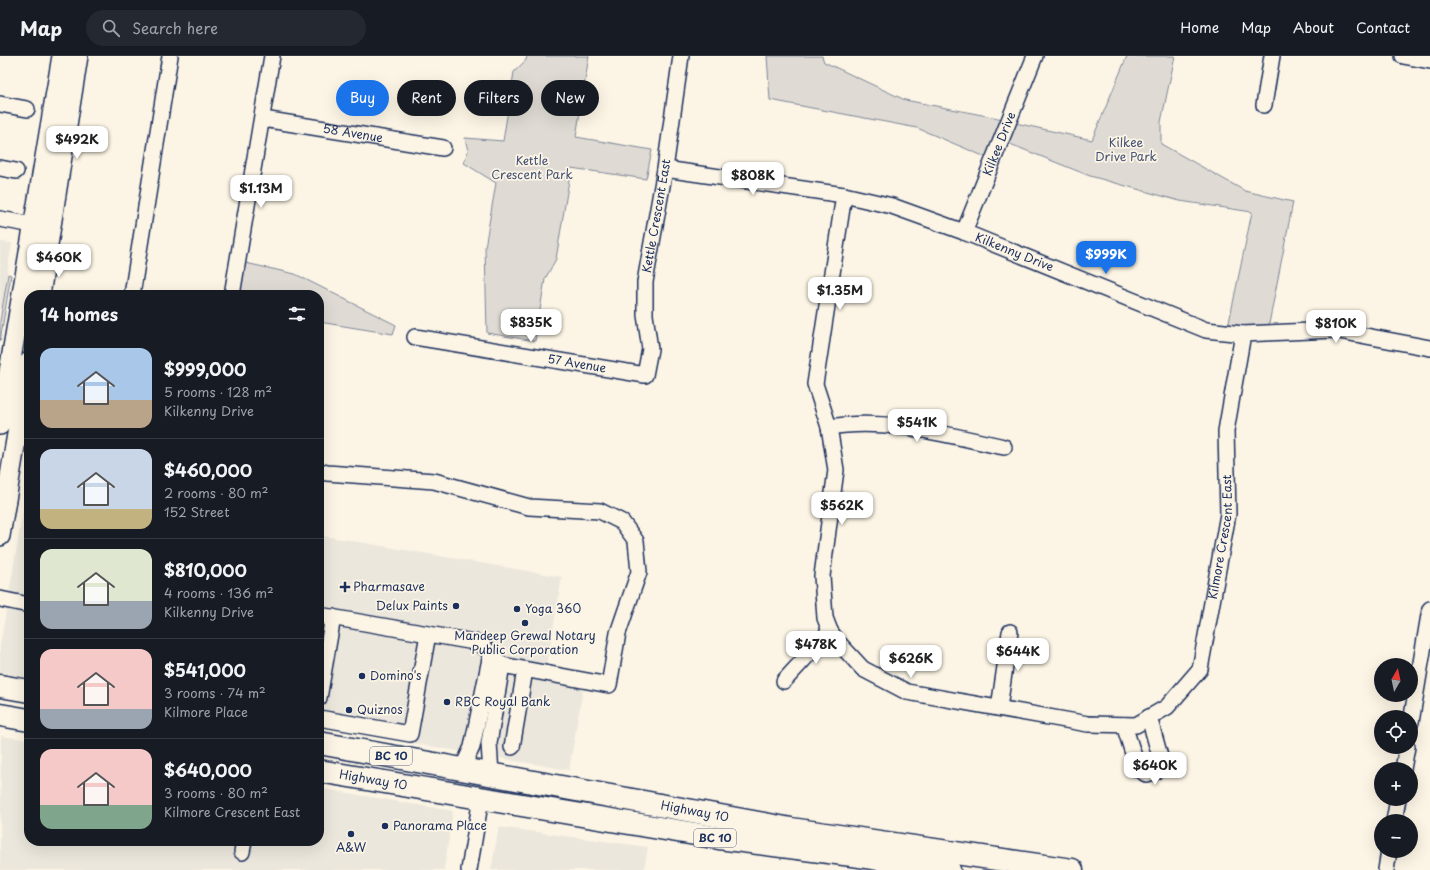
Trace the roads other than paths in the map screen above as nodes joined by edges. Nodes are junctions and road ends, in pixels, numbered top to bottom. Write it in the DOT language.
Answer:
graph roads {
  1 [pos="62,56"];
  2 [pos="78,56"];
  3 [pos="170,56"];
  4 [pos="272,56"];
  5 [pos="680,56"];
  6 [pos="1034,56"];
  7 [pos="1272,56"];
  8 [pos="1403,56"];
  9 [pos="1430,61"];
  10 [pos="0,104"];
  11 [pos="1264,105"];
  12 [pos="27,109"];
  13 [pos="263,118"];
  14 [pos="443,148"];
  15 [pos="0,168"];
  16 [pos="665,169"];
  17 [pos="16,171"];
  18 [pos="844,195"];
  19 [pos="0,218"];
  20 [pos="33,225"];
  21 [pos="964,232"];
  22 [pos="46,258"];
  23 [pos="41,290"];
  24 [pos="133,290"];
  25 [pos="233,290"];
  26 [pos="1243,334"];
  27 [pos="415,337"];
  28 [pos="1430,348"];
  29 [pos="9,369"];
  30 [pos="644,375"];
  31 [pos="24,412"];
  32 [pos="24,416"];
  33 [pos="1,419"];
  34 [pos="829,427"];
  35 [pos="1004,447"];
  36 [pos="12,466"];
  37 [pos="324,472"];
  38 [pos="0,536"];
  39 [pos="0,599"];
  40 [pos="24,604"];
  41 [pos="1430,609"];
  42 [pos="326,616"];
  43 [pos="830,631"];
  44 [pos="1010,632"];
  45 [pos="428,634"];
  46 [pos="324,639"];
  47 [pos="491,654"];
  48 [pos="502,665"];
  49 [pos="525,670"];
  50 [pos="784,681"];
  51 [pos="0,686"];
  52 [pos="24,690"];
  53 [pos="999,708"];
  54 [pos="1413,710"];
  55 [pos="0,715"];
  56 [pos="1149,717"];
  57 [pos="24,719"];
  58 [pos="324,719"];
  59 [pos="1124,724"];
  60 [pos="324,744"];
  61 [pos="512,747"];
  62 [pos="462,769"];
  63 [pos="324,772"];
  64 [pos="491,774"];
  65 [pos="514,778"];
  66 [pos="445,792"];
  67 [pos="481,798"];
  68 [pos="1388,858"];
  69 [pos="469,870"];
  70 [pos="949,870"];
  71 [pos="1072,870"];
  72 [pos="1386,870"];
  1 -- 20 [label="main road"];
  2 -- 22 [label="main road"];
  3 -- 24 [label="street"];
  4 -- 13 [label="street"];
  5 -- 16 [label="street, Kettle Crescent East"];
  6 -- 21 [label="street, Kilkee Drive"];
  7 -- 11 [label="street"];
  8 -- 9 [label="street"];
  10 -- 12 [label="street"];
  13 -- 14 [label="street, 58 Avenue"];
  13 -- 25 [label="street"];
  15 -- 17 [label="street"];
  16 -- 18 [label="street, Kilkenny Drive"];
  16 -- 30 [label="street, Kettle Crescent East"];
  18 -- 21 [label="street, Kilkenny Drive"];
  18 -- 34 [label="street"];
  19 -- 20 [label="street"];
  20 -- 22 [label="main road"];
  20 -- 29 [label="main road"];
  21 -- 26 [label="street, Kilkenny Drive"];
  22 -- 23 [label="main road"];
  26 -- 28 [label="street, Kilkenny Drive"];
  26 -- 56 [label="street, Kilmore Crescent East"];
  27 -- 30 [label="street, 57 Avenue"];
  29 -- 31 [label="main road"];
  29 -- 33 [label="main road"];
  32 -- 36 [label="main road"];
  33 -- 36 [label="main road"];
  34 -- 35 [label="street"];
  34 -- 43 [label="street"];
  36 -- 38 [label="main road"];
  37 -- 49 [label="street"];
  39 -- 40 [label="street"];
  41 -- 54 [label="street"];
  42 -- 45 [label="street"];
  42 -- 46 [label="street"];
  43 -- 50 [label="street"];
  43 -- 53 [label="street, Kilmore Crescent East"];
  44 -- 53 [label="street"];
  45 -- 47 [label="street"];
  45 -- 58 [label="street"];
  47 -- 48 [label="street"];
  47 -- 62 [label="street"];
  48 -- 49 [label="street"];
  48 -- 64 [label="street"];
  49 -- 61 [label="street"];
  51 -- 52 [label="highway"];
  53 -- 59 [label="street, Kilmore Crescent East"];
  55 -- 57 [label="highway"];
  56 -- 59 [label="street, Kilmore Crescent East"];
  56 -- 59 [label="street"];
  60 -- 62 [label="highway, Highway 10 / BC 10"];
  62 -- 64 [label="highway, Highway 10 / BC 10"];
  63 -- 66 [label="highway, Highway 10 / BC 10"];
  64 -- 65 [label="highway, Highway 10 / BC 10"];
  64 -- 66 [label="highway"];
  65 -- 67 [label="highway"];
  65 -- 71 [label="highway, Highway 10 / BC 10"];
  66 -- 67 [label="highway, Highway 10 / BC 10"];
  67 -- 69 [label="street"];
  67 -- 70 [label="highway, Highway 10 / BC 10"];
  68 -- 72 [label="street"];
}
